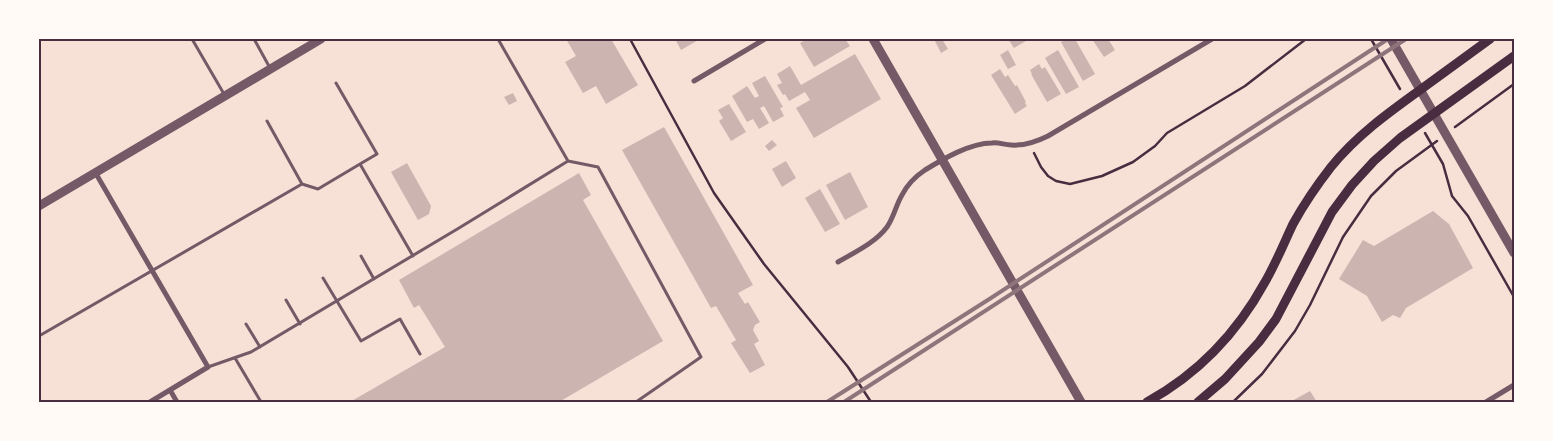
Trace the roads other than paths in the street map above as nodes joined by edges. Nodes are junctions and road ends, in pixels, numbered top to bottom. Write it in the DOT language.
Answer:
graph roads {
  1 [pos="192,39"];
  2 [pos="254,39"];
  3 [pos="321,39"];
  4 [pos="498,39"];
  5 [pos="765,39"];
  6 [pos="873,39"];
  7 [pos="1212,39"];
  8 [pos="1391,39"];
  9 [pos="1490,39"];
  10 [pos="1514,56"];
  11 [pos="271,68"];
  12 [pos="694,81"];
  13 [pos="336,82"];
  14 [pos="225,95"];
  15 [pos="267,121"];
  16 [pos="942,160"];
  17 [pos="568,161"];
  18 [pos="360,164"];
  19 [pos="94,172"];
  20 [pos="302,184"];
  21 [pos="39,206"];
  22 [pos="1514,253"];
  23 [pos="361,256"];
  24 [pos="413,256"];
  25 [pos="838,262"];
  26 [pos="152,270"];
  27 [pos="323,278"];
  28 [pos="374,279"];
  29 [pos="286,300"];
  30 [pos="337,301"];
  31 [pos="246,324"];
  32 [pos="300,324"];
  33 [pos="39,336"];
  34 [pos="260,347"];
  35 [pos="420,354"];
  36 [pos="235,358"];
  37 [pos="208,367"];
  38 [pos="1514,385"];
  39 [pos="170,390"];
  40 [pos="150,402"];
  41 [pos="177,402"];
  42 [pos="261,402"];
  43 [pos="636,402"];
  44 [pos="1081,402"];
  45 [pos="1147,402"];
  46 [pos="1198,402"];
  47 [pos="1486,402"];
  1 -- 14 [label="lane"];
  2 -- 11 [label="lane"];
  3 -- 11 [label="street"];
  4 -- 17 [label="lane"];
  5 -- 12 [label="street"];
  6 -- 16 [label="street"];
  7 -- 16 [label="street"];
  8 -- 22 [label="street"];
  9 -- 45 [label="main road"];
  10 -- 46 [label="main road"];
  11 -- 14 [label="street"];
  13 -- 18 [label="lane"];
  14 -- 19 [label="street"];
  15 -- 20 [label="lane"];
  16 -- 25 [label="street"];
  16 -- 44 [label="street"];
  17 -- 24 [label="lane"];
  17 -- 43 [label="lane"];
  18 -- 20 [label="lane"];
  18 -- 24 [label="lane"];
  19 -- 21 [label="street"];
  19 -- 26 [label="street"];
  20 -- 26 [label="lane"];
  23 -- 28 [label="lane"];
  24 -- 28 [label="lane"];
  26 -- 33 [label="lane"];
  26 -- 37 [label="street"];
  27 -- 30 [label="lane"];
  28 -- 30 [label="lane"];
  29 -- 32 [label="lane"];
  30 -- 32 [label="lane"];
  30 -- 35 [label="lane"];
  31 -- 34 [label="lane"];
  32 -- 34 [label="lane"];
  34 -- 36 [label="lane"];
  36 -- 37 [label="lane"];
  36 -- 42 [label="lane"];
  37 -- 39 [label="street"];
  38 -- 47 [label="street"];
  39 -- 40 [label="street"];
  39 -- 41 [label="street"];
}
